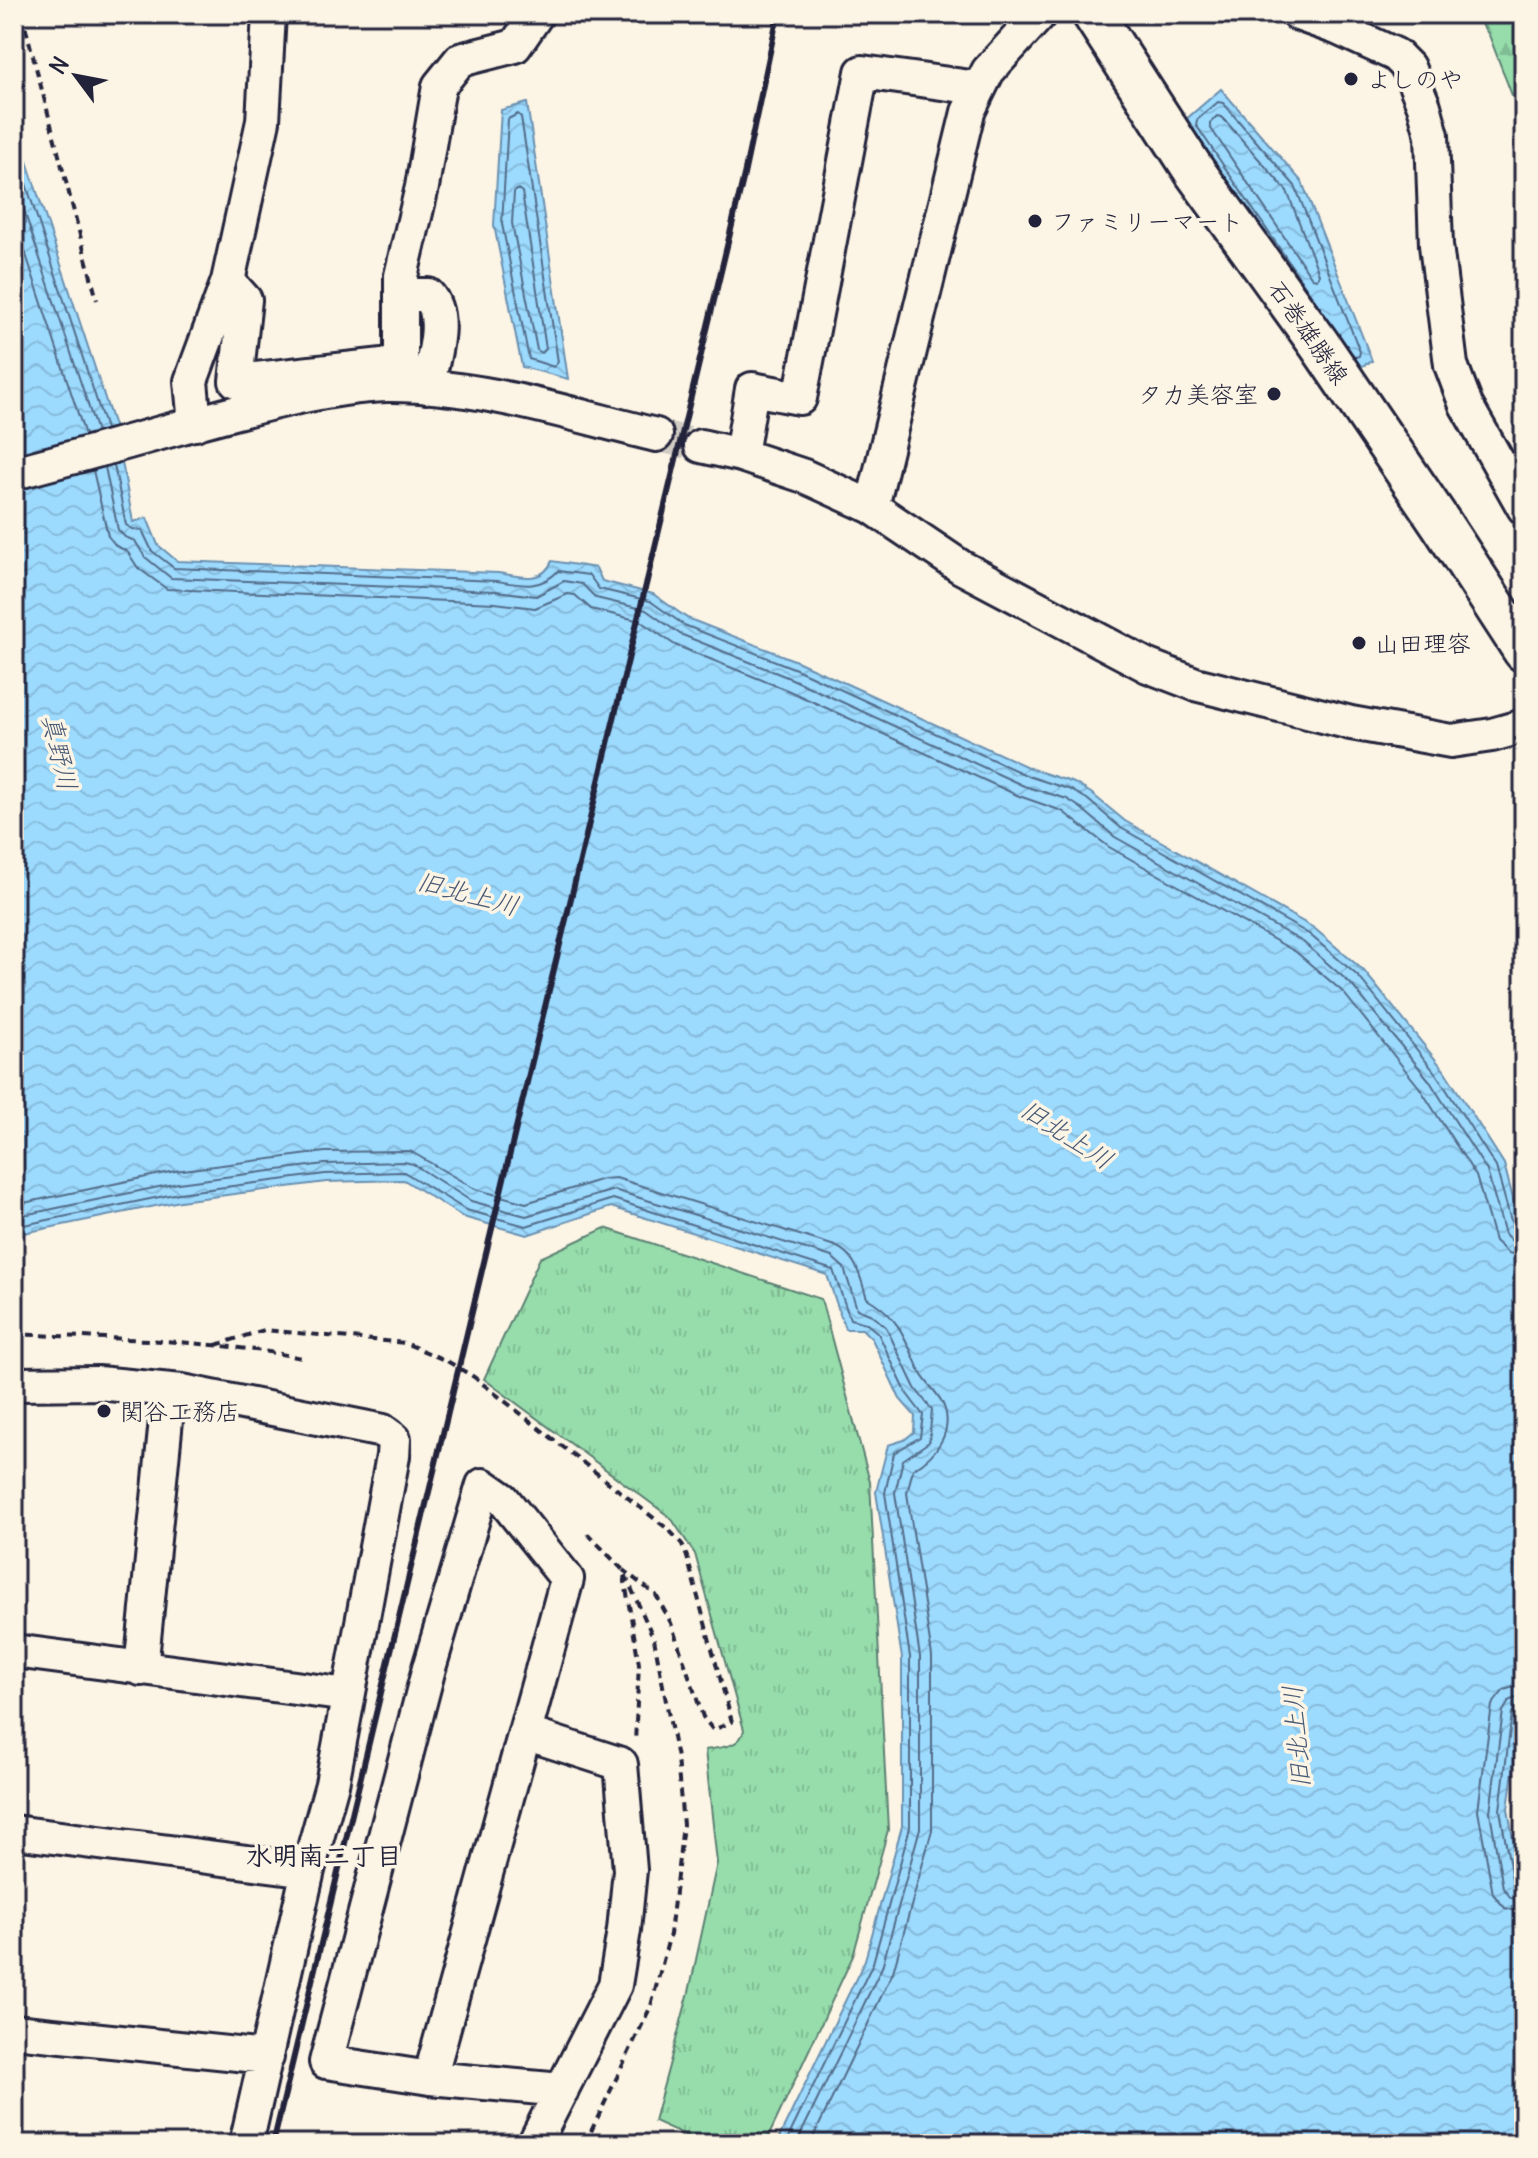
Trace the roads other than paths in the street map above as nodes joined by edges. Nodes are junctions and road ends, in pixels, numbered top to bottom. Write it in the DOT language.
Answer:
graph roads {
  1 [pos="269,14"];
  2 [pos="537,14"];
  3 [pos="1040,14"];
  4 [pos="1093,14"];
  5 [pos="1298,14"];
  6 [pos="978,88"];
  7 [pos="228,281"];
  8 [pos="401,295"];
  9 [pos="427,387"];
  10 [pos="195,424"];
  11 [pos="656,435"];
  12 [pos="701,446"];
  13 [pos="741,455"];
  14 [pos="14,473"];
  15 [pos="872,507"];
  16 [pos="1524,508"];
  17 [pos="1524,651"];
  18 [pos="1524,726"];
  19 [pos="14,1384"];
  20 [pos="169,1390"];
  21 [pos="14,1651"];
  22 [pos="141,1669"];
  23 [pos="348,1695"];
  24 [pos="525,1733"];
  25 [pos="14,1832"];
  26 [pos="308,1870"];
  27 [pos="14,2031"];
  28 [pos="267,2057"];
  29 [pos="430,2078"];
  30 [pos="562,2090"];
  31 [pos="246,2144"];
  32 [pos="534,2144"];
  1 -- 7 [label="street"];
  2 -- 8 [label="street"];
  3 -- 6 [label="street"];
  4 -- 17 [label="main road, 石巻雄勝線"];
  5 -- 16 [label="street"];
  6 -- 13 [label="street"];
  6 -- 15 [label="street"];
  7 -- 8 [label="street"];
  7 -- 10 [label="street"];
  8 -- 9 [label="street"];
  9 -- 10 [label="street"];
  9 -- 11 [label="street"];
  10 -- 14 [label="street"];
  12 -- 13 [label="street"];
  13 -- 15 [label="street"];
  15 -- 18 [label="street"];
  19 -- 20 [label="street"];
  20 -- 22 [label="street"];
  20 -- 23 [label="street"];
  21 -- 22 [label="street"];
  22 -- 23 [label="street"];
  23 -- 26 [label="street"];
  24 -- 29 [label="street"];
  24 -- 29 [label="street"];
  24 -- 30 [label="street"];
  25 -- 26 [label="street"];
  26 -- 28 [label="street"];
  27 -- 28 [label="street"];
  28 -- 31 [label="street"];
  29 -- 30 [label="street"];
  30 -- 32 [label="street"];
}
